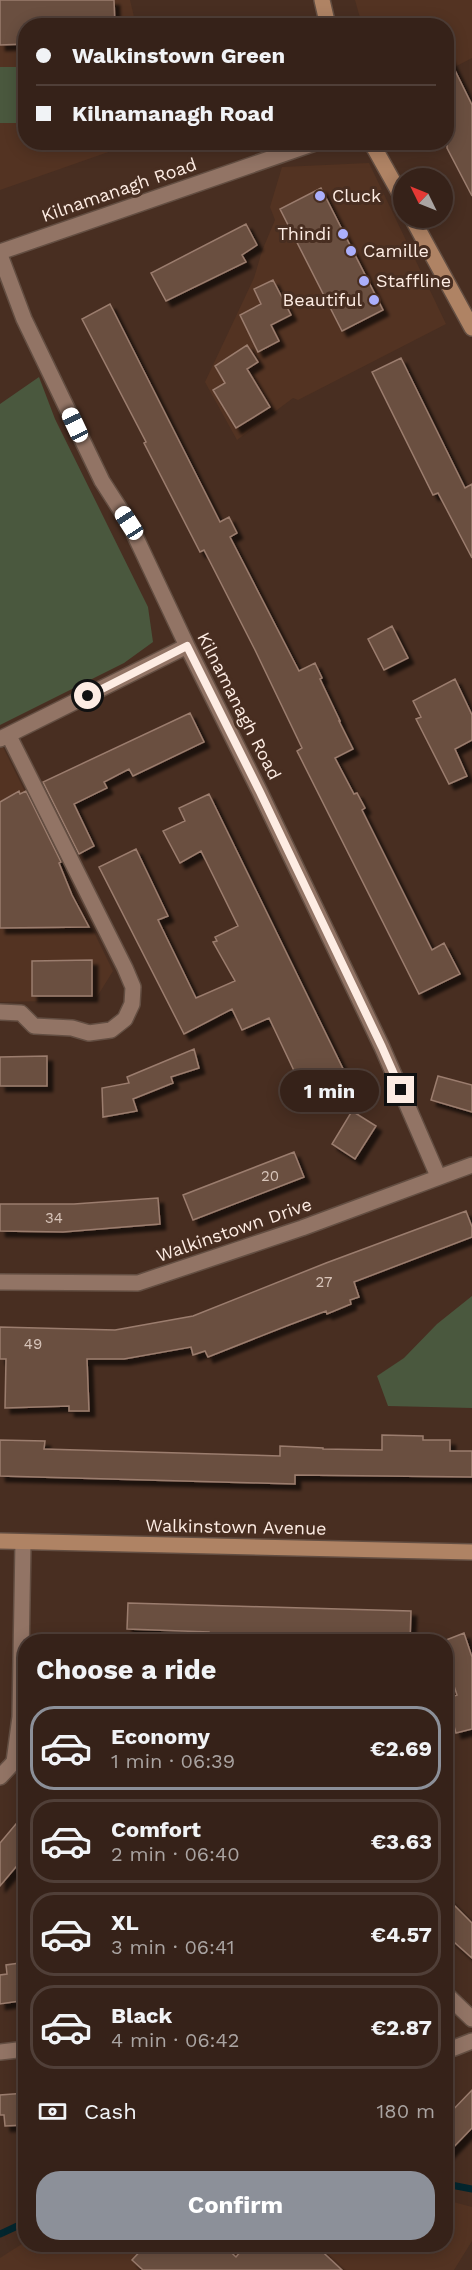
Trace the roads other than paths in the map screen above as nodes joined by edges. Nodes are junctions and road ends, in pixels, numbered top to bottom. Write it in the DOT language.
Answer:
graph roads {
  1 [pos="322,0"];
  2 [pos="326,18"];
  3 [pos="295,150"];
  4 [pos="375,150"];
  5 [pos="393,181"];
  6 [pos="417,228"];
  7 [pos="0,253"];
  8 [pos="472,328"];
  9 [pos="187,646"];
  10 [pos="4,737"];
  11 [pos="0,1012"];
  12 [pos="472,1165"];
  13 [pos="438,1176"];
  14 [pos="0,1282"];
  15 [pos="0,1541"];
  16 [pos="23,1542"];
  17 [pos="472,1552"];
  18 [pos="21,1634"];
  19 [pos="18,1732"];
  20 [pos="0,1777"];
  21 [pos="453,2001"];
  22 [pos="472,2019"];
  23 [pos="472,2041"];
  24 [pos="453,2048"];
  25 [pos="18,2050"];
  26 [pos="0,2052"];
  1 -- 2 [label="main road"];
  3 -- 7 [label="street, Kilnamanagh Road"];
  4 -- 5 [label="main road"];
  6 -- 8 [label="main road"];
  7 -- 9 [label="street, Kilnamanagh Road"];
  9 -- 10 [label="street"];
  9 -- 13 [label="street, Kilnamanagh Road"];
  10 -- 11 [label="street"];
  12 -- 13 [label="street, Walkinstown Drive"];
  13 -- 14 [label="street, Walkinstown Drive"];
  15 -- 16 [label="main road, Walkinstown Avenue"];
  16 -- 17 [label="main road, Walkinstown Avenue"];
  16 -- 18 [label="street"];
  19 -- 20 [label="street"];
  21 -- 22 [label="street"];
  23 -- 24 [label="street"];
  25 -- 26 [label="street"];
}
